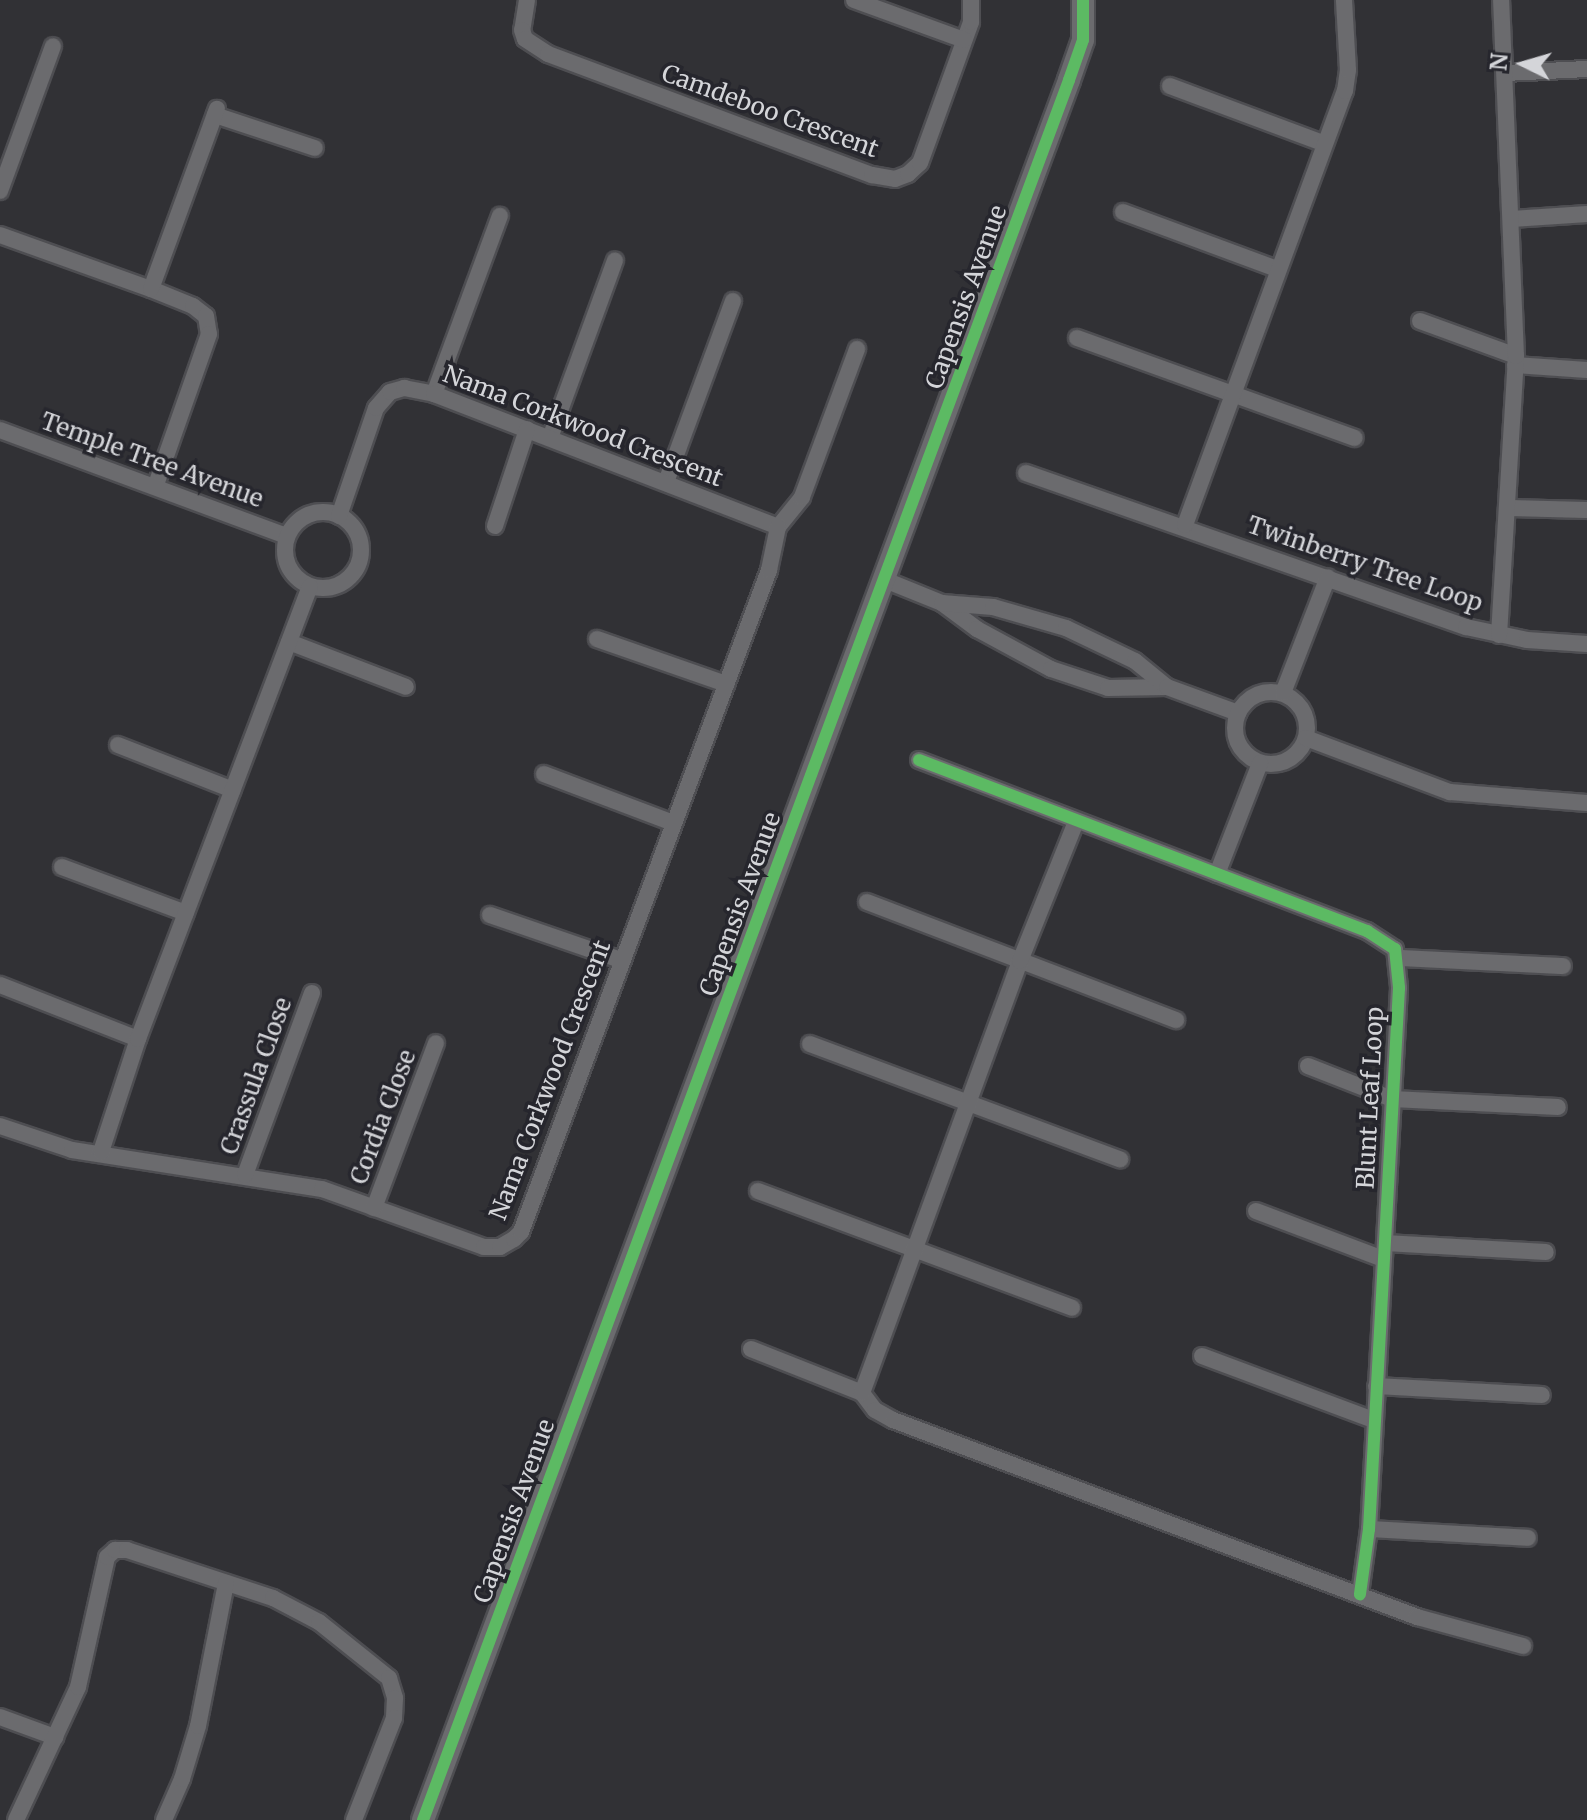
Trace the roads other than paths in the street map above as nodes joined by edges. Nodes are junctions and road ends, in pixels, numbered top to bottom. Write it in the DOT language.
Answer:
graph roads {
  1 [pos="527,0"];
  2 [pos="854,0"];
  3 [pos="971,0"];
  4 [pos="1083,0"];
  5 [pos="1344,0"];
  6 [pos="1501,0"];
  7 [pos="964,40"];
  8 [pos="53,46"];
  9 [pos="1587,69"];
  10 [pos="1505,73"];
  11 [pos="1170,86"];
  12 [pos="1325,144"];
  13 [pos="315,148"];
  14 [pos="0,191"];
  15 [pos="1123,212"];
  16 [pos="1587,214"];
  17 [pos="500,216"];
  18 [pos="1512,219"];
  19 [pos="0,235"];
  20 [pos="615,260"];
  21 [pos="1277,269"];
  22 [pos="151,289"];
  23 [pos="733,301"];
  24 [pos="1420,321"];
  25 [pos="1077,338"];
  26 [pos="857,349"];
  27 [pos="1516,360"];
  28 [pos="1587,370"];
  29 [pos="434,394"];
  30 [pos="1234,395"];
  31 [pos="527,429"];
  32 [pos="1,435"];
  33 [pos="550,438"];
  34 [pos="1355,438"];
  35 [pos="1026,473"];
  36 [pos="666,482"];
  37 [pos="155,487"];
  38 [pos="1509,508"];
  39 [pos="1587,510"];
  40 [pos="339,516"];
  41 [pos="1185,525"];
  42 [pos="495,526"];
  43 [pos="778,527"];
  44 [pos="287,536"];
  45 [pos="1328,577"];
  46 [pos="885,580"];
  47 [pos="310,587"];
  48 [pos="942,603"];
  49 [pos="1499,635"];
  50 [pos="597,639"];
  51 [pos="289,642"];
  52 [pos="1587,644"];
  53 [pos="726,684"];
  54 [pos="406,687"];
  55 [pos="1167,687"];
  56 [pos="1283,693"];
  57 [pos="1238,713"];
  58 [pos="1306,738"];
  59 [pos="118,745"];
  60 [pos="919,760"];
  61 [pos="1260,763"];
  62 [pos="544,774"];
  63 [pos="233,790"];
  64 [pos="1587,803"];
  65 [pos="1076,822"];
  66 [pos="673,823"];
  67 [pos="62,867"];
  68 [pos="1217,874"];
  69 [pos="867,902"];
  70 [pos="186,913"];
  71 [pos="490,915"];
  72 [pos="1399,958"];
  73 [pos="621,960"];
  74 [pos="1020,961"];
  75 [pos="1563,966"];
  76 [pos="0,985"];
  77 [pos="312,993"];
  78 [pos="1176,1020"];
  79 [pos="138,1039"];
  80 [pos="436,1043"];
  81 [pos="810,1044"];
  82 [pos="1308,1066"];
  83 [pos="1392,1099"];
  84 [pos="968,1104"];
  85 [pos="1558,1107"];
  86 [pos="0,1126"];
  87 [pos="101,1152"];
  88 [pos="1120,1159"];
  89 [pos="245,1175"];
  90 [pos="758,1191"];
  91 [pos="374,1208"];
  92 [pos="1256,1211"];
  93 [pos="915,1251"];
  94 [pos="1384,1251"];
  95 [pos="1546,1252"];
  96 [pos="1072,1308"];
  97 [pos="751,1349"];
  98 [pos="1202,1356"];
  99 [pos="1376,1386"];
  100 [pos="862,1393"];
  101 [pos="1542,1395"];
  102 [pos="1373,1420"];
  103 [pos="1369,1529"];
  104 [pos="1528,1538"];
  105 [pos="226,1583"];
  106 [pos="1360,1594"];
  107 [pos="1523,1646"];
  108 [pos="0,1717"];
  109 [pos="55,1737"];
  110 [pos="16,1820"];
  111 [pos="164,1820"];
  112 [pos="354,1820"];
  113 [pos="423,1820"];
  1 -- 7 [label="street, Camdeboo Crescent"];
  2 -- 7 [label="street"];
  3 -- 7 [label="street, Camdeboo Crescent"];
  4 -- 46 [label="street, Capensis Avenue"];
  5 -- 12 [label="street"];
  6 -- 10 [label="street, Twinberry Tree Loop"];
  8 -- 14 [label="street"];
  9 -- 10 [label="street"];
  10 -- 18 [label="street, Twinberry Tree Loop"];
  11 -- 12 [label="street"];
  12 -- 21 [label="street"];
  13 -- 22 [label="street"];
  15 -- 21 [label="street"];
  16 -- 18 [label="street"];
  17 -- 29 [label="street"];
  18 -- 27 [label="street, Twinberry Tree Loop"];
  19 -- 22 [label="street"];
  20 -- 33 [label="street"];
  21 -- 30 [label="street"];
  22 -- 37 [label="street"];
  23 -- 36 [label="street"];
  24 -- 27 [label="street"];
  25 -- 30 [label="street"];
  26 -- 43 [label="street"];
  27 -- 28 [label="street"];
  27 -- 38 [label="street, Twinberry Tree Loop"];
  29 -- 31 [label="street, Nama Corkwood Crescent"];
  29 -- 40 [label="street, Nama Corkwood Crescent"];
  30 -- 34 [label="street"];
  30 -- 41 [label="street"];
  31 -- 33 [label="street, Nama Corkwood Crescent"];
  31 -- 42 [label="street"];
  32 -- 37 [label="street, Temple Tree Avenue"];
  33 -- 36 [label="street, Nama Corkwood Crescent"];
  35 -- 41 [label="street, Twinberry Tree Loop"];
  36 -- 43 [label="street, Nama Corkwood Crescent"];
  37 -- 44 [label="street, Temple Tree Avenue"];
  38 -- 39 [label="street"];
  38 -- 49 [label="street, Twinberry Tree Loop"];
  40 -- 44 [label="street"];
  40 -- 47 [label="street"];
  41 -- 45 [label="street, Twinberry Tree Loop"];
  43 -- 53 [label="street, Nama Corkwood Crescent"];
  44 -- 47 [label="street"];
  45 -- 49 [label="street, Twinberry Tree Loop"];
  45 -- 56 [label="street"];
  46 -- 48 [label="street"];
  46 -- 113 [label="street, Capensis Avenue"];
  47 -- 51 [label="street"];
  48 -- 55 [label="street"];
  48 -- 55 [label="street"];
  49 -- 52 [label="street"];
  50 -- 53 [label="street"];
  51 -- 54 [label="street"];
  51 -- 63 [label="street"];
  53 -- 66 [label="street, Nama Corkwood Crescent"];
  55 -- 57 [label="street"];
  56 -- 57 [label="street"];
  56 -- 58 [label="street"];
  57 -- 61 [label="street"];
  58 -- 61 [label="street"];
  58 -- 64 [label="street"];
  59 -- 63 [label="street"];
  60 -- 65 [label="street"];
  61 -- 68 [label="street"];
  62 -- 66 [label="street"];
  63 -- 70 [label="street"];
  65 -- 68 [label="street"];
  65 -- 74 [label="street"];
  66 -- 73 [label="street, Nama Corkwood Crescent"];
  67 -- 70 [label="street"];
  68 -- 72 [label="street"];
  69 -- 74 [label="street"];
  70 -- 79 [label="street"];
  71 -- 73 [label="street"];
  72 -- 75 [label="street"];
  72 -- 83 [label="street, Blunt Leaf Loop"];
  73 -- 91 [label="street, Nama Corkwood Crescent"];
  74 -- 78 [label="street"];
  74 -- 84 [label="street"];
  76 -- 79 [label="street"];
  77 -- 89 [label="street, Crassula Close"];
  79 -- 87 [label="street"];
  80 -- 91 [label="street, Cordia Close"];
  81 -- 84 [label="street"];
  82 -- 83 [label="street"];
  83 -- 85 [label="street"];
  83 -- 94 [label="street, Blunt Leaf Loop"];
  84 -- 88 [label="street"];
  84 -- 93 [label="street"];
  86 -- 87 [label="street, Nama Corkwood Crescent"];
  87 -- 89 [label="street, Nama Corkwood Crescent"];
  89 -- 91 [label="street, Nama Corkwood Crescent"];
  90 -- 93 [label="street"];
  92 -- 94 [label="street"];
  93 -- 96 [label="street"];
  93 -- 100 [label="street"];
  94 -- 95 [label="street"];
  94 -- 99 [label="street, Blunt Leaf Loop"];
  97 -- 100 [label="street"];
  98 -- 102 [label="street"];
  99 -- 101 [label="street"];
  99 -- 102 [label="street, Blunt Leaf Loop"];
  100 -- 106 [label="street"];
  102 -- 103 [label="street, Blunt Leaf Loop"];
  103 -- 104 [label="street"];
  103 -- 106 [label="street, Blunt Leaf Loop"];
  105 -- 109 [label="street"];
  105 -- 111 [label="street"];
  105 -- 112 [label="street"];
  106 -- 107 [label="street"];
  108 -- 109 [label="street"];
  109 -- 110 [label="street"];
}
